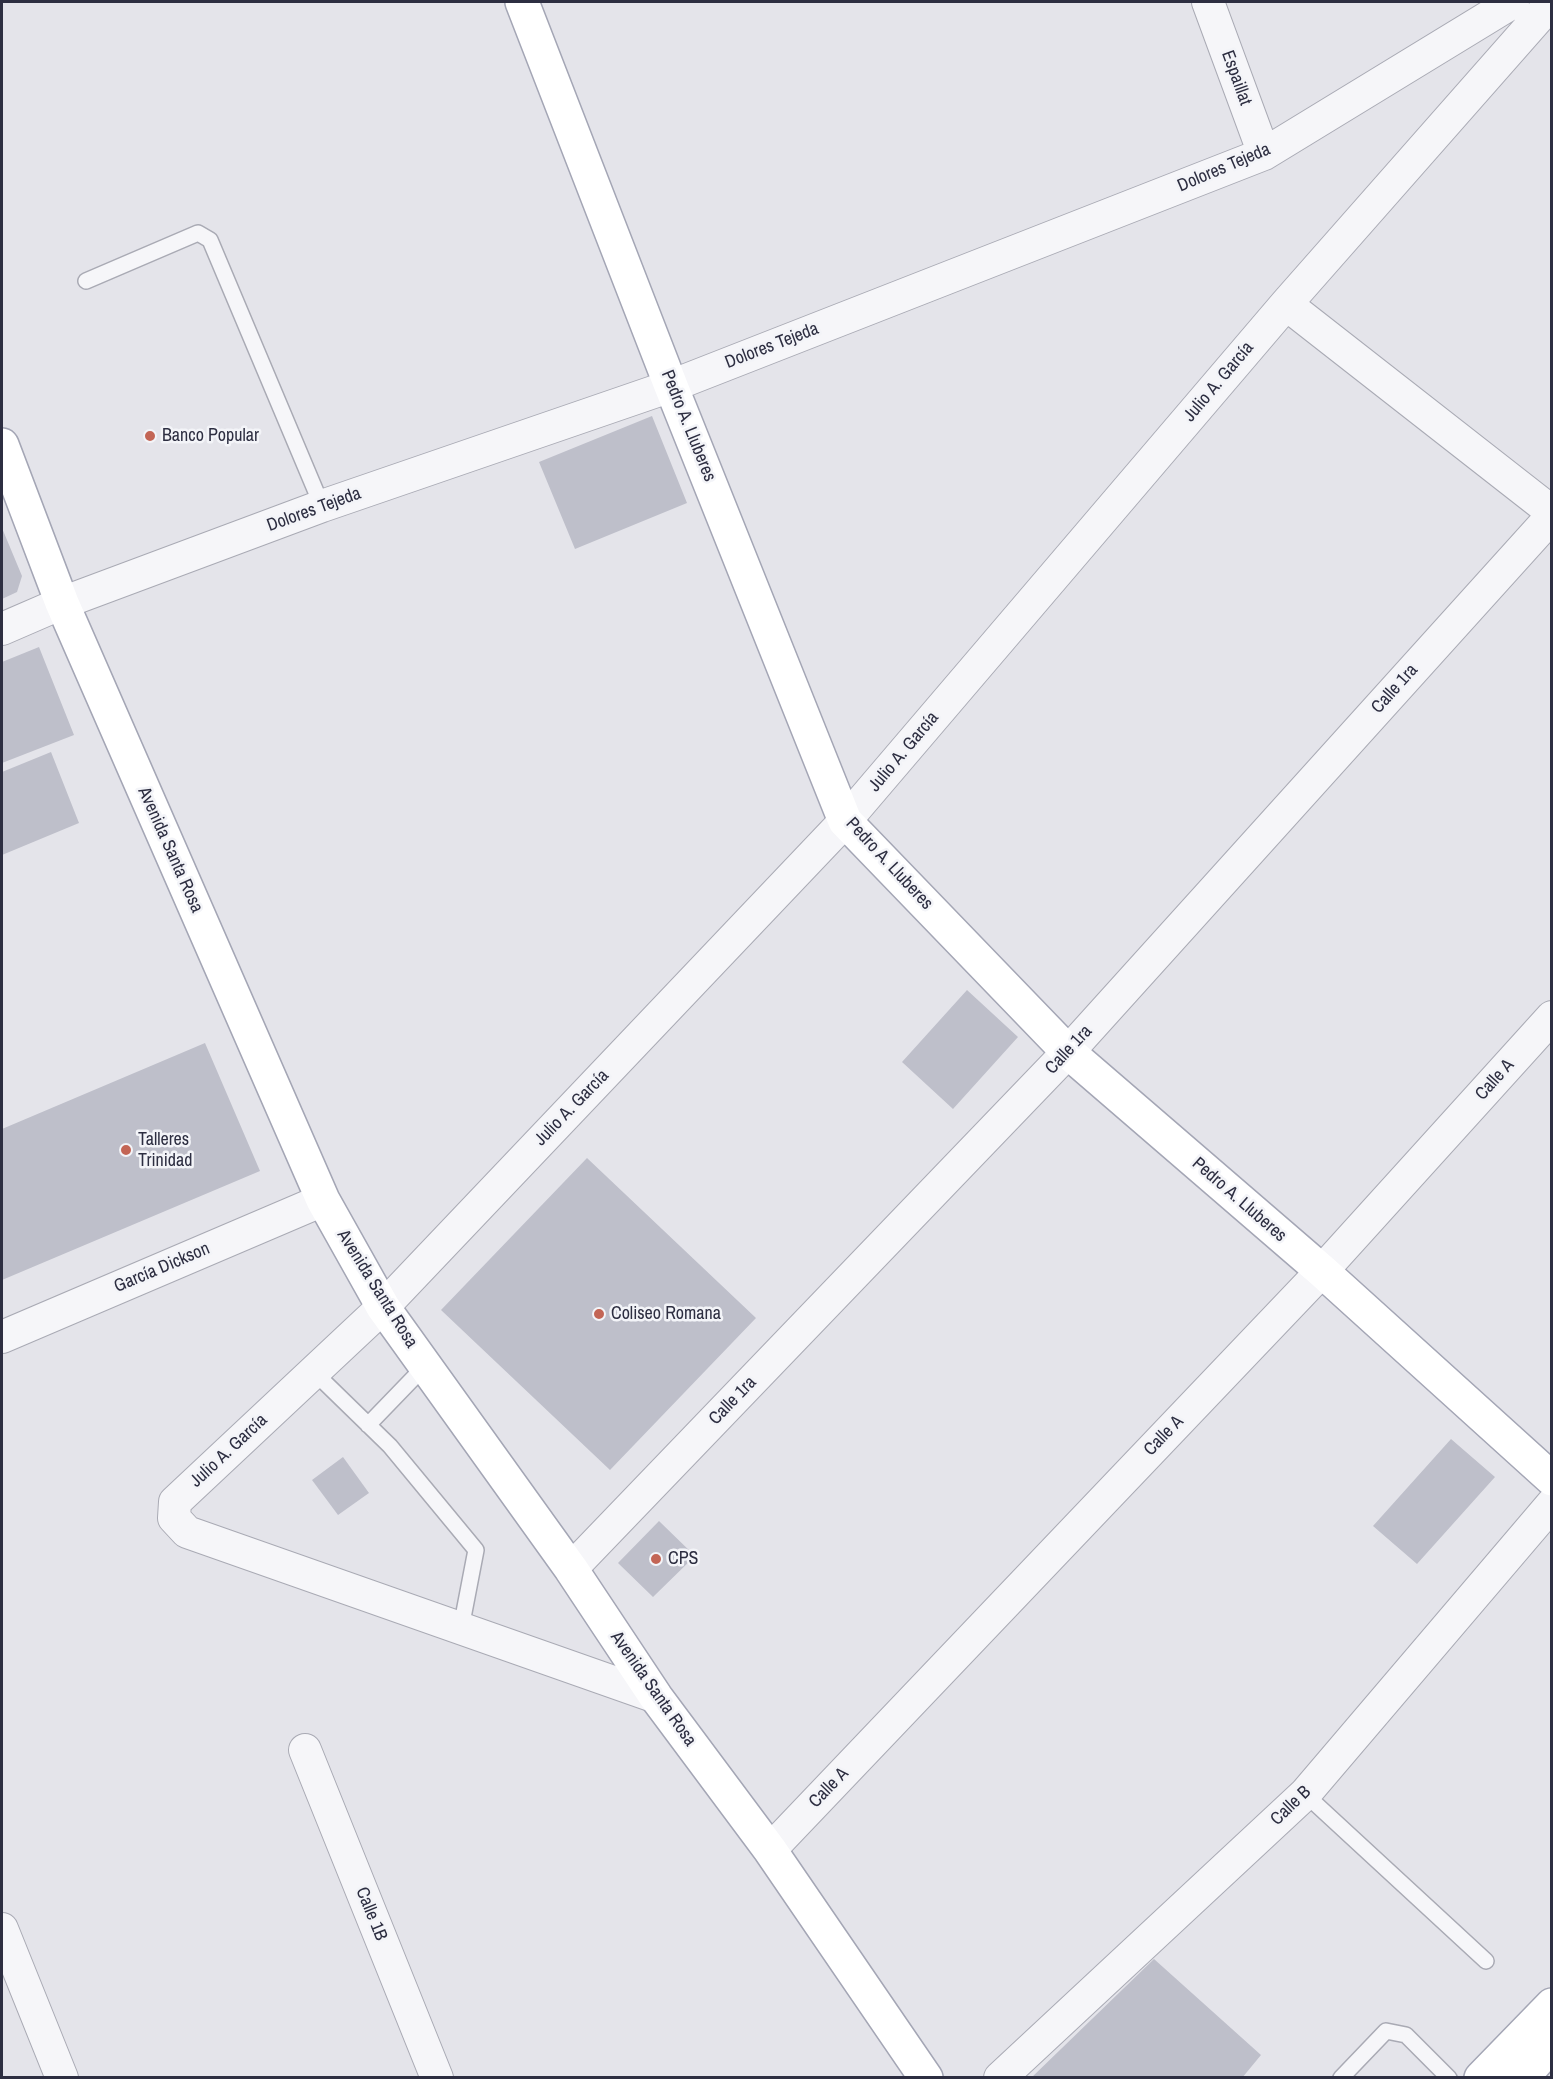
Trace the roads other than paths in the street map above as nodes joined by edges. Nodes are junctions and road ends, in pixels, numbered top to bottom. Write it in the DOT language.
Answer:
graph roads {
  1 [pos="522,2"];
  2 [pos="1208,2"];
  3 [pos="1513,2"];
  4 [pos="1551,2"];
  5 [pos="1264,154"];
  6 [pos="86,281"];
  7 [pos="1286,304"];
  8 [pos="671,386"];
  9 [pos="2,445"];
  10 [pos="322,506"];
  11 [pos="1551,514"];
  12 [pos="62,603"];
  13 [pos="2,629"];
  14 [pos="845,820"];
  15 [pos="1551,1017"];
  16 [pos="1068,1052"];
  17 [pos="323,1200"];
  18 [pos="1322,1271"];
  19 [pos="383,1307"];
  20 [pos="2,1337"];
  21 [pos="425,1366"];
  22 [pos="314,1372"];
  23 [pos="368,1425"];
  24 [pos="1551,1479"];
  25 [pos="1551,1504"];
  26 [pos="571,1569"];
  27 [pos="461,1628"];
  28 [pos="656,1697"];
  29 [pos="305,1750"];
  30 [pos="1305,1794"];
  31 [pos="770,1850"];
  32 [pos="2,1929"];
  33 [pos="1486,1961"];
  34 [pos="1551,2005"];
  35 [pos="1551,2044"];
  36 [pos="62,2078"];
  37 [pos="437,2078"];
  38 [pos="926,2078"];
  39 [pos="999,2078"];
  40 [pos="1341,2078"];
  41 [pos="1449,2078"];
  42 [pos="1481,2078"];
  43 [pos="1522,2078"];
  1 -- 8 [label="main road, Pedro A. Lluberes"];
  2 -- 5 [label="street, Espaillat"];
  3 -- 5 [label="street, Dolores Tejeda"];
  4 -- 7 [label="street, Julio A. García"];
  5 -- 8 [label="street, Dolores Tejeda"];
  6 -- 10 [label="lane"];
  7 -- 11 [label="street"];
  7 -- 14 [label="street, Julio A. García"];
  8 -- 10 [label="street, Dolores Tejeda"];
  8 -- 14 [label="main road, Pedro A. Lluberes"];
  9 -- 12 [label="main road, Avenida Santa Rosa"];
  10 -- 12 [label="street, Dolores Tejeda"];
  11 -- 16 [label="street, Calle 1ra"];
  12 -- 13 [label="street, Dolores Tejeda"];
  12 -- 17 [label="main road, Avenida Santa Rosa"];
  14 -- 16 [label="main road, Pedro A. Lluberes"];
  14 -- 19 [label="street, Julio A. García"];
  15 -- 18 [label="street, Calle A"];
  16 -- 18 [label="main road, Pedro A. Lluberes"];
  16 -- 26 [label="street, Calle 1ra"];
  17 -- 19 [label="main road, Avenida Santa Rosa"];
  17 -- 20 [label="street, García Dickson"];
  18 -- 24 [label="main road, Pedro A. Lluberes"];
  18 -- 31 [label="street, Calle A"];
  19 -- 21 [label="main road, Avenida Santa Rosa"];
  19 -- 22 [label="street, Julio A. García"];
  21 -- 23 [label="lane"];
  21 -- 26 [label="main road, Avenida Santa Rosa"];
  22 -- 23 [label="lane"];
  22 -- 27 [label="street, Julio A. García"];
  23 -- 27 [label="lane"];
  25 -- 30 [label="street, Calle B"];
  26 -- 28 [label="main road, Avenida Santa Rosa"];
  27 -- 28 [label="street"];
  28 -- 31 [label="main road, Avenida Santa Rosa"];
  29 -- 37 [label="street, Calle 1B"];
  30 -- 33 [label="lane"];
  30 -- 39 [label="street, Calle B"];
  31 -- 38 [label="main road, Avenida Santa Rosa"];
  32 -- 36 [label="street"];
  34 -- 42 [label="main road"];
  35 -- 43 [label="main road"];
  40 -- 41 [label="lane"];
}
